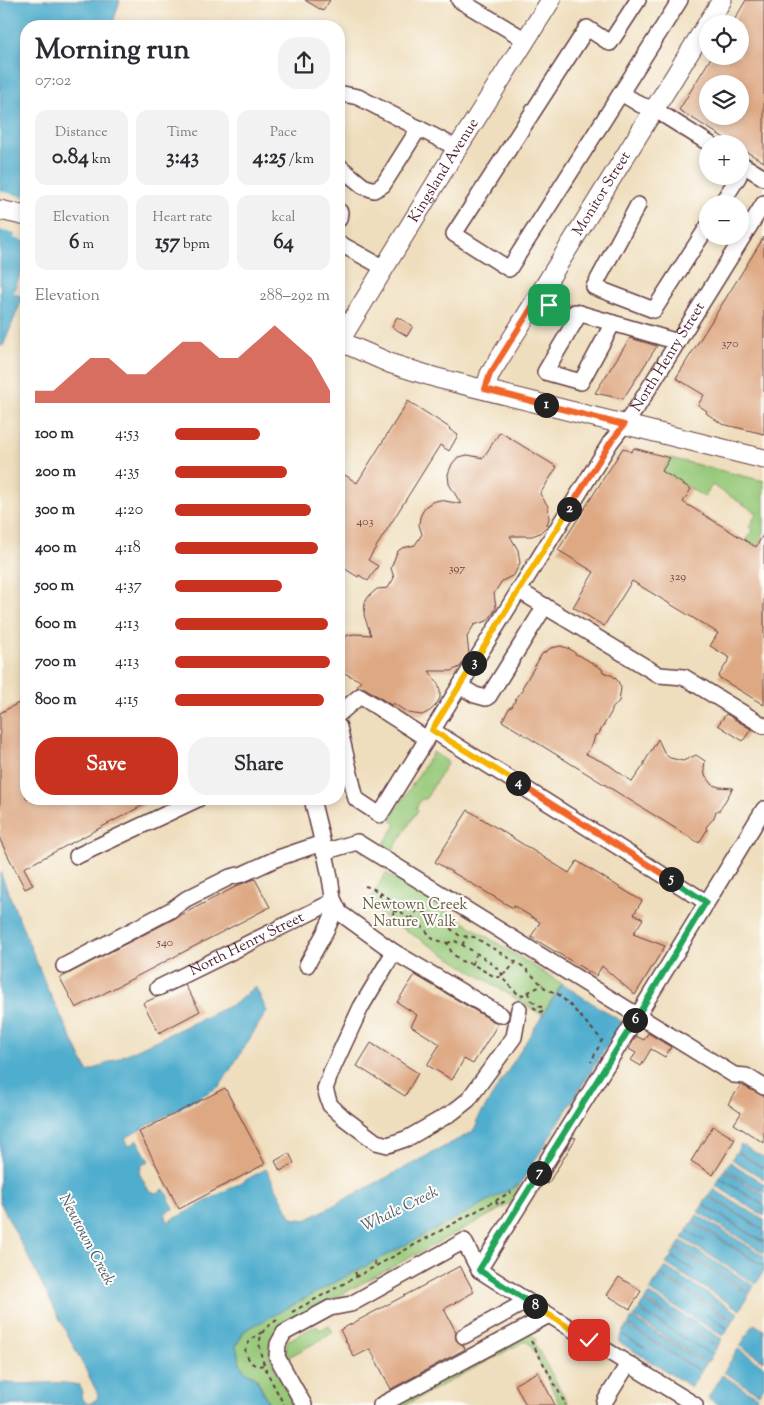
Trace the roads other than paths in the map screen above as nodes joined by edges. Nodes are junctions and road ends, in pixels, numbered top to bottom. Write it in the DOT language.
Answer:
graph roads {
  1 [pos="459,0"];
  2 [pos="550,0"];
  3 [pos="638,0"];
  4 [pos="680,0"];
  5 [pos="722,0"];
  6 [pos="526,40"];
  7 [pos="621,93"];
  8 [pos="345,94"];
  9 [pos="654,109"];
  10 [pos="419,128"];
  11 [pos="699,137"];
  12 [pos="457,148"];
  13 [pos="345,171"];
  14 [pos="749,173"];
  15 [pos="764,178"];
  16 [pos="764,203"];
  17 [pos="638,205"];
  18 [pos="0,210"];
  19 [pos="20,215"];
  20 [pos="699,240"];
  21 [pos="345,245"];
  22 [pos="384,268"];
  23 [pos="537,299"];
  24 [pos="555,306"];
  25 [pos="613,323"];
  26 [pos="345,332"];
  27 [pos="678,342"];
  28 [pos="345,344"];
  29 [pos="485,389"];
  30 [pos="624,425"];
  31 [pos="764,459"];
  32 [pos="518,590"];
  33 [pos="545,606"];
  34 [pos="460,686"];
  35 [pos="345,709"];
  36 [pos="764,726"];
  37 [pos="430,734"];
  38 [pos="345,752"];
  39 [pos="185,805"];
  40 [pos="313,805"];
  41 [pos="764,809"];
  42 [pos="323,848"];
  43 [pos="77,856"];
  44 [pos="334,900"];
  45 [pos="706,902"];
  46 [pos="394,952"];
  47 [pos="307,965"];
  48 [pos="64,966"];
  49 [pos="158,988"];
  50 [pos="526,1004"];
  51 [pos="501,1015"];
  52 [pos="638,1015"];
  53 [pos="764,1087"];
  54 [pos="479,1270"];
  55 [pos="527,1301"];
  56 [pos="549,1315"];
  57 [pos="464,1336"];
  58 [pos="628,1364"];
  59 [pos="304,1405"];
  60 [pos="381,1405"];
  61 [pos="604,1405"];
  62 [pos="695,1405"];
  1 -- 6 [label="street"];
  2 -- 6 [label="main road, Kingsland Avenue"];
  3 -- 7 [label="street"];
  4 -- 7 [label="street"];
  5 -- 9 [label="main road, Monitor Street"];
  6 -- 12 [label="main road, Kingsland Avenue"];
  7 -- 9 [label="street"];
  8 -- 10 [label="street"];
  9 -- 11 [label="street"];
  9 -- 23 [label="main road, Monitor Street"];
  10 -- 12 [label="street"];
  10 -- 13 [label="street"];
  12 -- 22 [label="main road, Kingsland Avenue"];
  14 -- 15 [label="street"];
  16 -- 27 [label="street, North Henry Street"];
  17 -- 20 [label="street"];
  18 -- 19 [label="main road"];
  21 -- 22 [label="street"];
  22 -- 26 [label="main road, Kingsland Avenue"];
  23 -- 24 [label="street"];
  23 -- 29 [label="main road, Monitor Street"];
  25 -- 25 [label="street"];
  25 -- 27 [label="street"];
  27 -- 30 [label="street, North Henry Street"];
  28 -- 29 [label="main road"];
  29 -- 30 [label="main road"];
  30 -- 31 [label="main road"];
  30 -- 32 [label="street, North Henry Street"];
  32 -- 33 [label="street"];
  32 -- 34 [label="street, North Henry Street"];
  33 -- 34 [label="street"];
  33 -- 36 [label="street"];
  34 -- 37 [label="street, North Henry Street"];
  35 -- 37 [label="street"];
  37 -- 38 [label="street, North Henry Street"];
  37 -- 45 [label="street"];
  39 -- 43 [label="street"];
  40 -- 42 [label="street"];
  41 -- 45 [label="street"];
  42 -- 44 [label="street"];
  42 -- 48 [label="street"];
  42 -- 52 [label="street"];
  44 -- 46 [label="street"];
  44 -- 47 [label="street"];
  44 -- 49 [label="street, North Henry Street"];
  45 -- 52 [label="street"];
  46 -- 50 [label="street"];
  46 -- 51 [label="street"];
  52 -- 53 [label="street"];
  52 -- 54 [label="street"];
  54 -- 55 [label="street"];
  54 -- 59 [label="street"];
  55 -- 56 [label="street"];
  55 -- 57 [label="street"];
  56 -- 58 [label="street"];
  56 -- 60 [label="street"];
  58 -- 61 [label="street"];
  58 -- 62 [label="street"];
}
